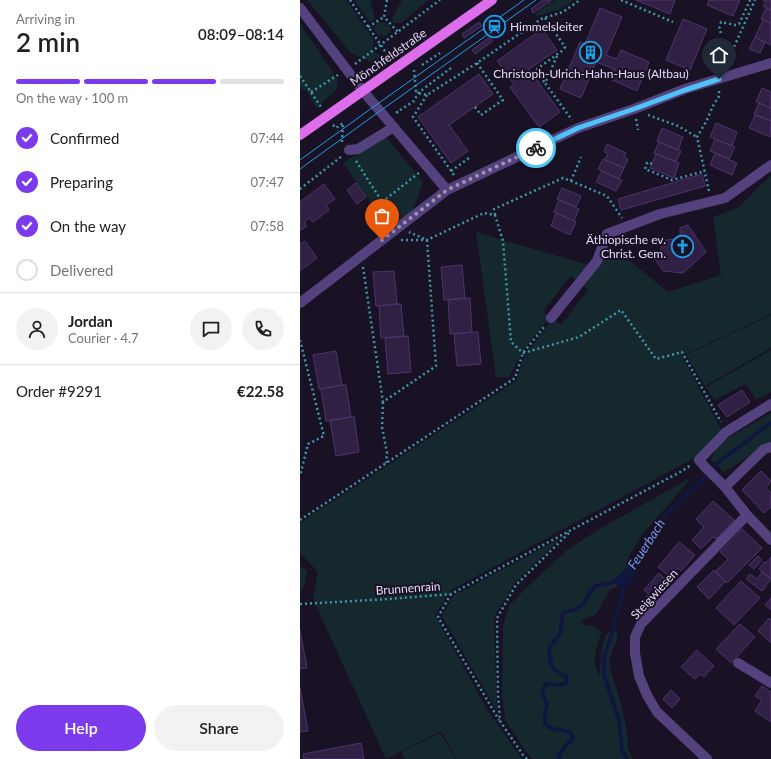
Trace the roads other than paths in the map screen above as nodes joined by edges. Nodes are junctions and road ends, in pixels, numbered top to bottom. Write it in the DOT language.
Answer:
graph roads {
  1 [pos="492,0"];
  2 [pos="300,8"];
  3 [pos="771,63"];
  4 [pos="363,91"];
  5 [pos="394,127"];
  6 [pos="300,135"];
  7 [pos="348,145"];
  8 [pos="771,165"];
  9 [pos="447,190"];
  10 [pos="300,303"];
  11 [pos="551,318"];
  12 [pos="771,404"];
  13 [pos="771,447"];
  14 [pos="722,484"];
  15 [pos="747,515"];
  16 [pos="771,540"];
  17 [pos="738,663"];
  18 [pos="771,683"];
  19 [pos="707,759"];
  1 -- 4 [label="main road, Mönchfeldstraße"];
  2 -- 4 [label="street"];
  3 -- 9 [label="street"];
  4 -- 5 [label="street"];
  4 -- 6 [label="main road, Mönchfeldstraße"];
  5 -- 7 [label="street"];
  5 -- 9 [label="street"];
  8 -- 11 [label="street"];
  9 -- 10 [label="street"];
  12 -- 14 [label="street"];
  13 -- 14 [label="street"];
  14 -- 15 [label="street"];
  15 -- 16 [label="street"];
  15 -- 19 [label="street, Steigwiesen"];
  17 -- 18 [label="street"];
}
